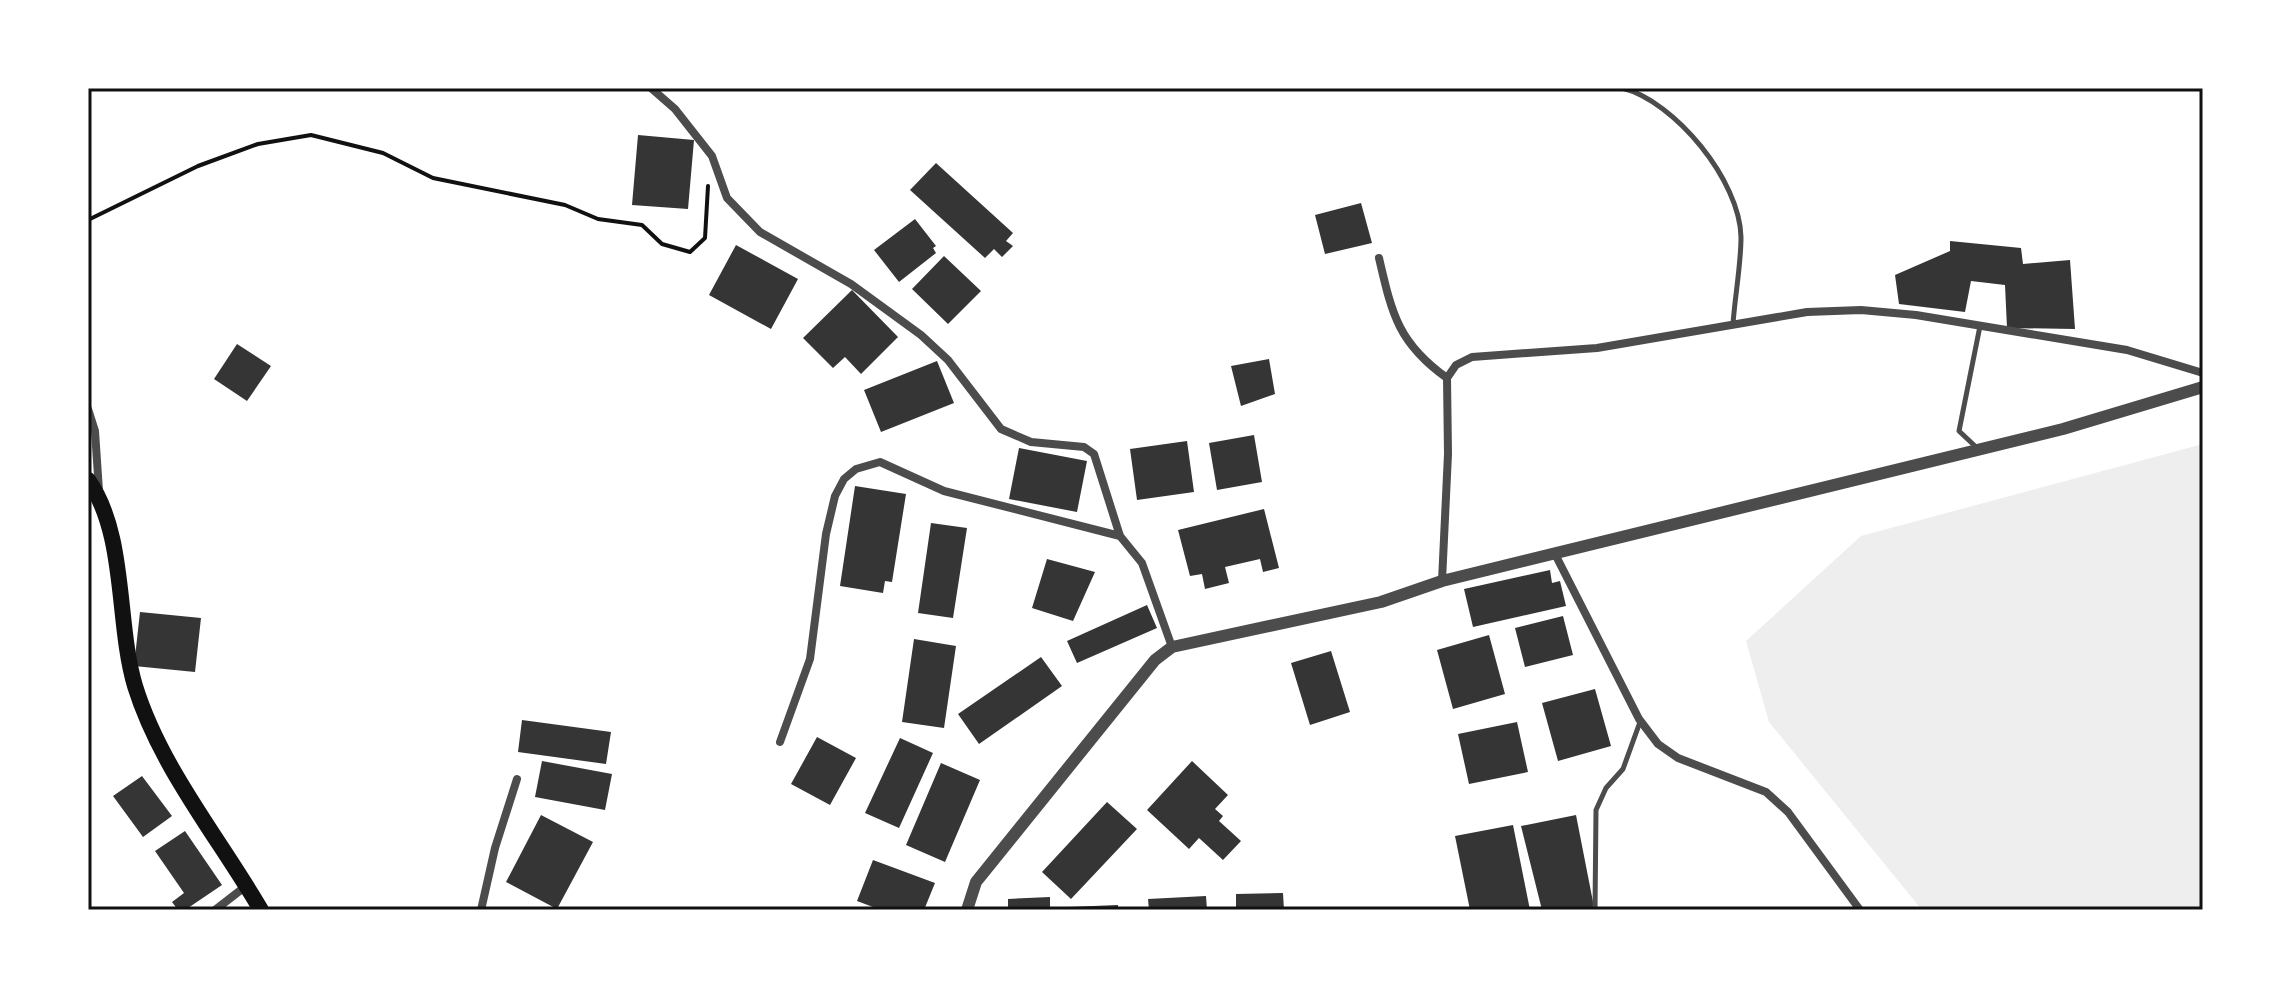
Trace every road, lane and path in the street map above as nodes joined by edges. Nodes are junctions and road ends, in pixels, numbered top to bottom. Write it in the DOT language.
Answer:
graph roads {
  1 [pos="651,88"];
  2 [pos="1622,88"];
  3 [pos="712,156"];
  4 [pos="88,220"];
  5 [pos="1379,258"];
  6 [pos="1733,324"];
  7 [pos="1980,326"];
  8 [pos="2203,373"];
  9 [pos="1447,378"];
  10 [pos="2203,387"];
  11 [pos="88,409"];
  12 [pos="1980,450"];
  13 [pos="88,480"];
  14 [pos="99,496"];
  15 [pos="1120,536"];
  16 [pos="1555,554"];
  17 [pos="1442,581"];
  18 [pos="1172,647"];
  19 [pos="1641,721"];
  20 [pos="780,742"];
  21 [pos="517,779"];
  22 [pos="247,886"];
  23 [pos="215,910"];
  24 [pos="261,910"];
  25 [pos="481,910"];
  26 [pos="967,910"];
  27 [pos="1595,910"];
  28 [pos="1860,910"];
  1 -- 3 [label="street"];
  2 -- 6 [label="lane"];
  3 -- 4 [label="path"];
  3 -- 15 [label="street"];
  5 -- 9 [label="street"];
  6 -- 7 [label="street"];
  6 -- 9 [label="street"];
  7 -- 8 [label="street"];
  7 -- 12 [label="lane"];
  9 -- 17 [label="street"];
  10 -- 12 [label="street"];
  11 -- 14 [label="street"];
  12 -- 16 [label="street"];
  13 -- 14 [label="main road"];
  14 -- 22 [label="main road"];
  15 -- 18 [label="street"];
  15 -- 20 [label="street"];
  16 -- 17 [label="street"];
  16 -- 19 [label="street"];
  17 -- 18 [label="street"];
  18 -- 26 [label="street"];
  19 -- 27 [label="lane"];
  19 -- 28 [label="street"];
  21 -- 25 [label="street"];
  22 -- 23 [label="street"];
  22 -- 24 [label="main road"];
}
